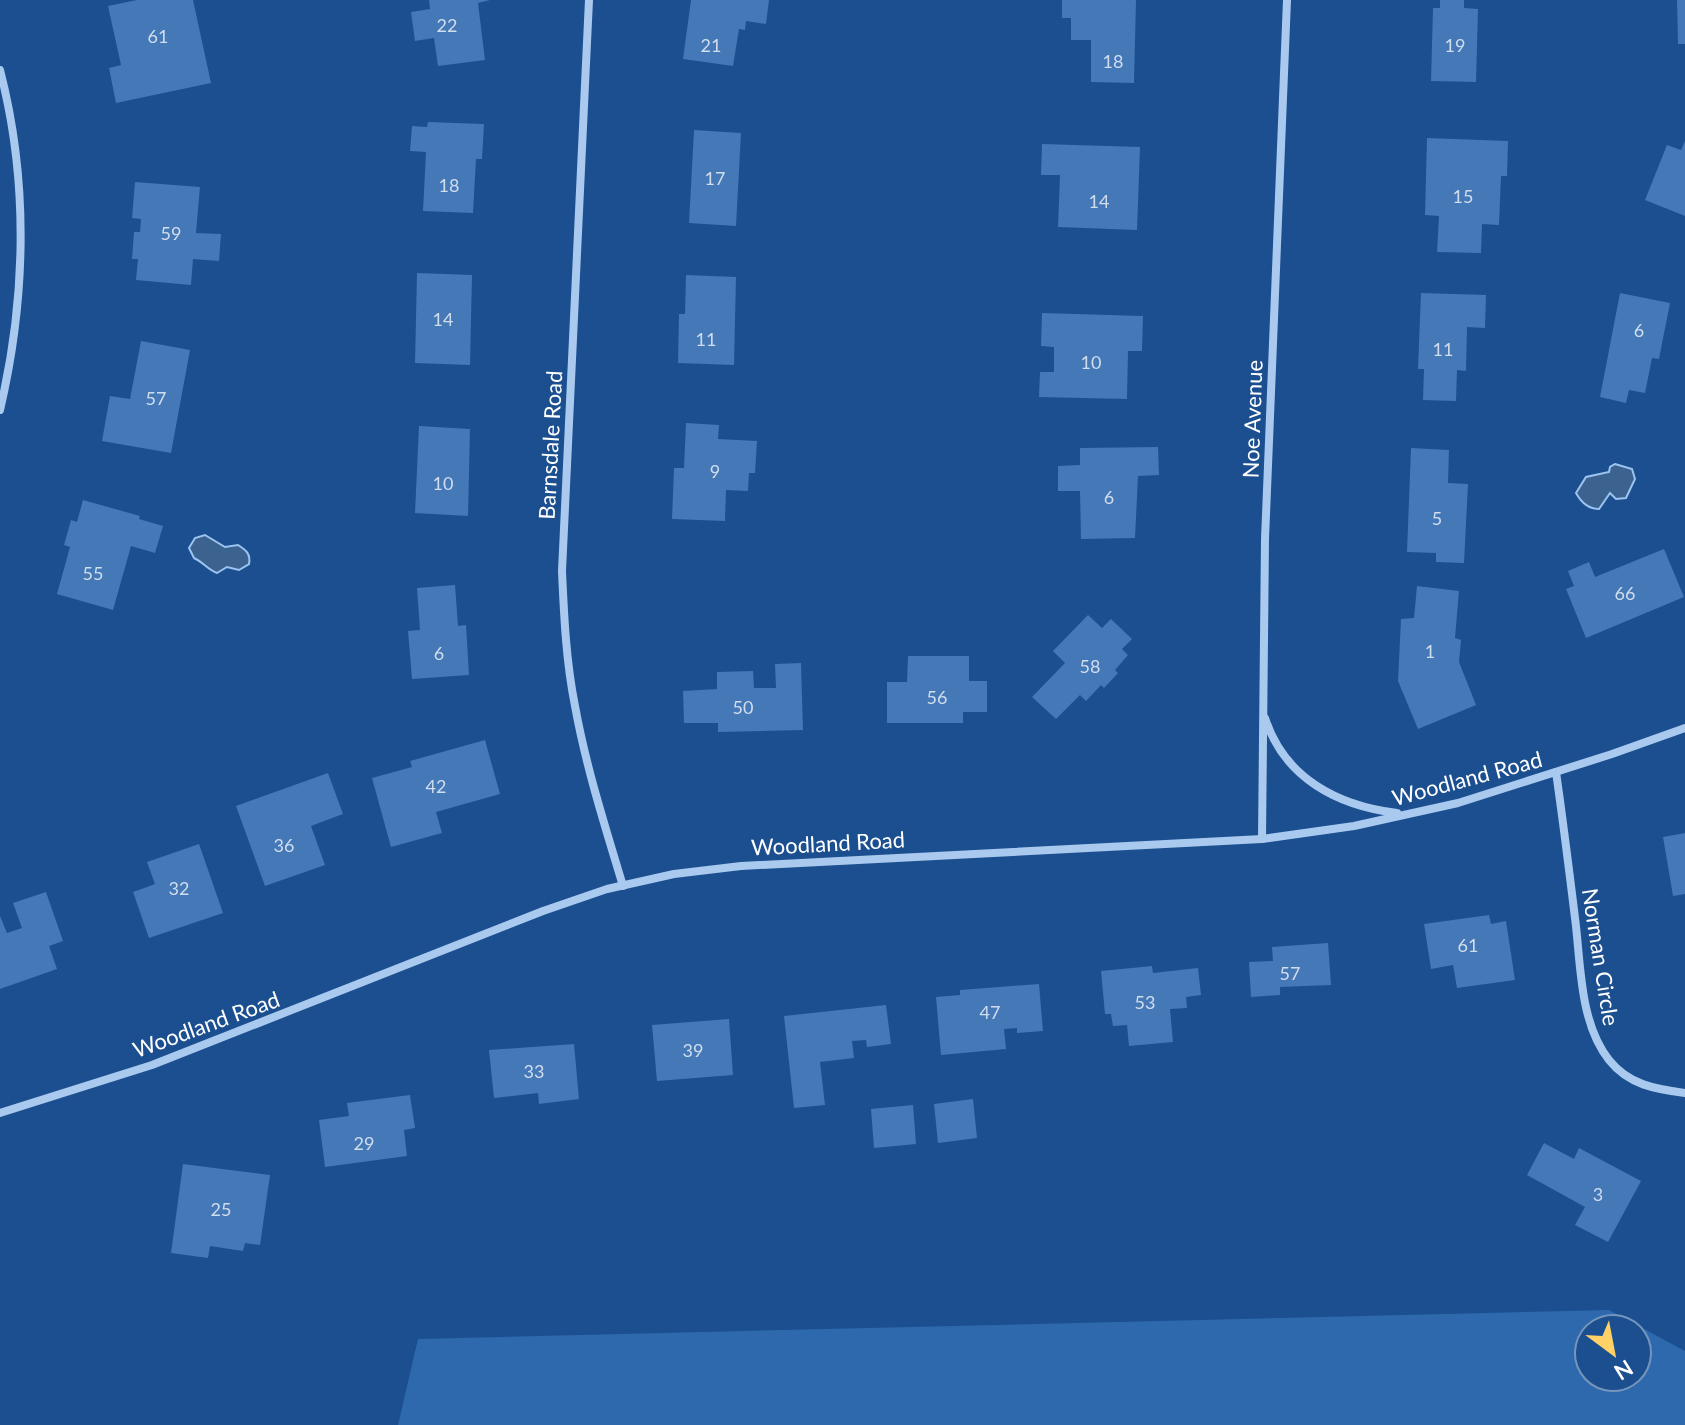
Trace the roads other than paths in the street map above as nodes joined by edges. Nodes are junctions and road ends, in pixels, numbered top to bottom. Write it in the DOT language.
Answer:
graph roads {
  1 [pos="589,0"];
  2 [pos="1287,0"];
  3 [pos="0,70"];
  4 [pos="0,410"];
  5 [pos="1263,709"];
  6 [pos="1685,728"];
  7 [pos="1556,772"];
  8 [pos="1407,814"];
  9 [pos="1262,839"];
  10 [pos="623,886"];
  11 [pos="1685,1093"];
  12 [pos="0,1113"];
  1 -- 10 [label="street, Barnsdale Road"];
  2 -- 5 [label="street, Noe Avenue"];
  3 -- 4 [label="street"];
  5 -- 8 [label="street"];
  5 -- 9 [label="street, Noe Avenue"];
  6 -- 7 [label="street, Woodland Road"];
  7 -- 8 [label="street, Woodland Road"];
  7 -- 11 [label="street, Norman Circle"];
  8 -- 9 [label="street, Woodland Road"];
  9 -- 10 [label="street, Woodland Road"];
  10 -- 12 [label="street, Woodland Road"];
}
